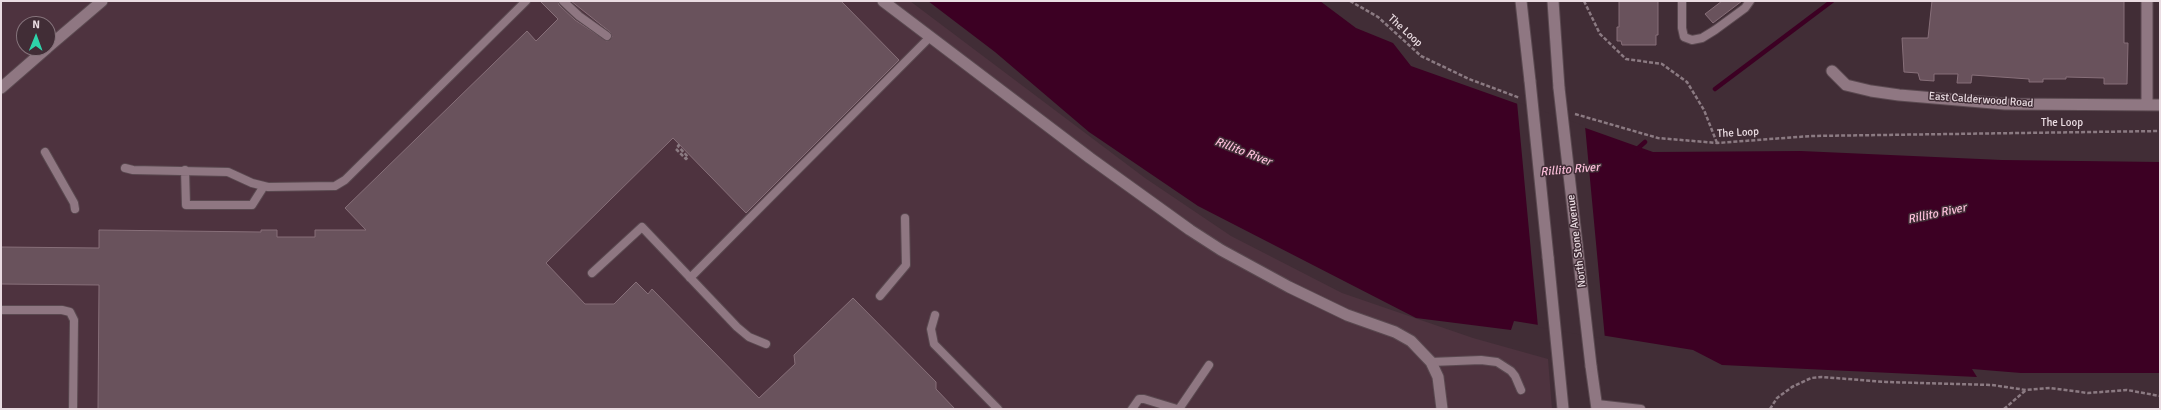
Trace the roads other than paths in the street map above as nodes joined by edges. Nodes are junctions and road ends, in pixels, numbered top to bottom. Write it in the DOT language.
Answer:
graph roads {
  1 [pos="102,1"];
  2 [pos="526,1"];
  3 [pos="563,1"];
  4 [pos="883,1"];
  5 [pos="1521,1"];
  6 [pos="1553,1"];
  7 [pos="1682,1"];
  8 [pos="1750,1"];
  9 [pos="2147,1"];
  10 [pos="607,36"];
  11 [pos="930,37"];
  12 [pos="56,41"];
  13 [pos="39,56"];
  14 [pos="1832,71"];
  15 [pos="1,88"];
  16 [pos="2148,105"];
  17 [pos="2160,105"];
  18 [pos="45,152"];
  19 [pos="125,168"];
  20 [pos="185,170"];
  21 [pos="264,186"];
  22 [pos="75,209"];
  23 [pos="905,218"];
  24 [pos="592,273"];
  25 [pos="690,278"];
  26 [pos="880,296"];
  27 [pos="1,310"];
  28 [pos="935,315"];
  29 [pos="766,344"];
  30 [pos="1431,362"];
  31 [pos="1209,365"];
  32 [pos="1521,390"];
  33 [pos="1597,407"];
  34 [pos="73,409"];
  35 [pos="998,409"];
  36 [pos="1132,409"];
  37 [pos="1178,409"];
  38 [pos="1442,409"];
  39 [pos="1563,409"];
  40 [pos="1641,409"];
  1 -- 12 [label="street"];
  2 -- 21 [label="lane"];
  3 -- 10 [label="lane"];
  4 -- 11 [label="street"];
  5 -- 39 [label="street, bridge"];
  6 -- 33 [label="street, North Stone Avenue, bridge"];
  7 -- 8 [label="lane"];
  9 -- 16 [label="street"];
  11 -- 25 [label="lane"];
  11 -- 30 [label="street"];
  13 -- 15 [label="street"];
  14 -- 16 [label="street, East Calderwood Road"];
  16 -- 17 [label="street, East Calderwood Road"];
  18 -- 22 [label="lane"];
  19 -- 20 [label="lane"];
  20 -- 21 [label="lane"];
  20 -- 21 [label="lane"];
  23 -- 26 [label="lane"];
  24 -- 25 [label="lane"];
  25 -- 29 [label="lane"];
  27 -- 34 [label="lane"];
  28 -- 35 [label="lane"];
  30 -- 32 [label="lane"];
  30 -- 38 [label="street"];
  31 -- 37 [label="lane"];
  33 -- 40 [label="lane"];
  36 -- 37 [label="lane"];
}
